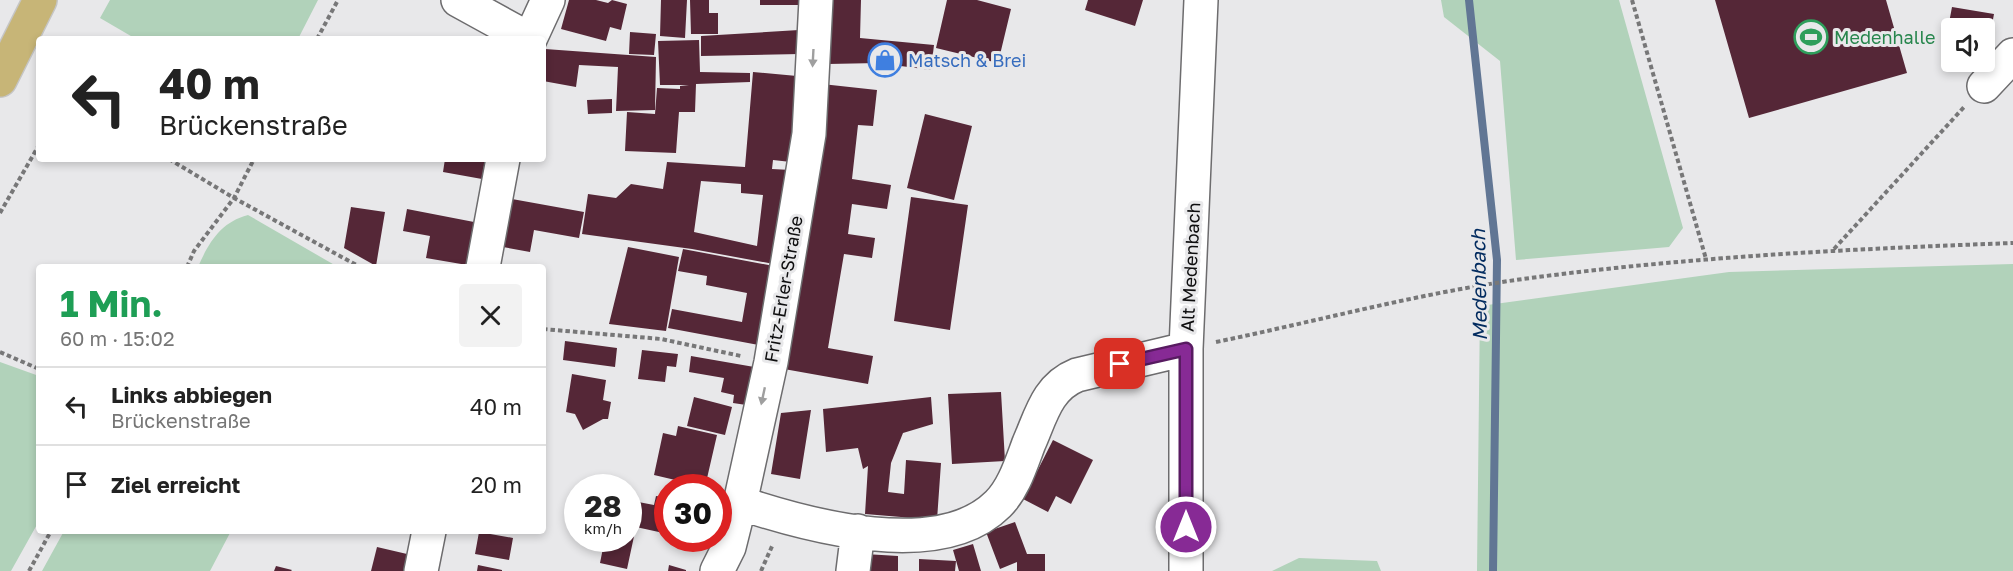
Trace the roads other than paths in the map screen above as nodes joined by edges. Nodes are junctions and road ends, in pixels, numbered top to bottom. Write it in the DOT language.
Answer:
graph roads {
  1 [pos="40,0"];
  2 [pos="458,0"];
  3 [pos="548,0"];
  4 [pos="816,0"];
  5 [pos="1202,0"];
  6 [pos="524,36"];
  7 [pos="531,36"];
  8 [pos="2013,55"];
  9 [pos="0,80"];
  10 [pos="1983,86"];
  11 [pos="503,162"];
  12 [pos="484,264"];
  13 [pos="1186,349"];
  14 [pos="740,503"];
  15 [pos="858,531"];
  16 [pos="428,534"];
  17 [pos="421,571"];
  18 [pos="717,571"];
  19 [pos="853,571"];
  20 [pos="1186,571"];
  1 -- 9 [label="main road"];
  2 -- 6 [label="street"];
  3 -- 7 [label="street"];
  4 -- 14 [label="street, Fritz-Erler-Straße, one-way"];
  5 -- 13 [label="street, Alt Medenbach"];
  8 -- 10 [label="street"];
  11 -- 12 [label="street"];
  13 -- 15 [label="street"];
  13 -- 20 [label="street, Alt Medenbach"];
  14 -- 15 [label="street"];
  14 -- 18 [label="street, Fritz-Erler-Straße"];
  15 -- 19 [label="street"];
  16 -- 17 [label="street"];
}
